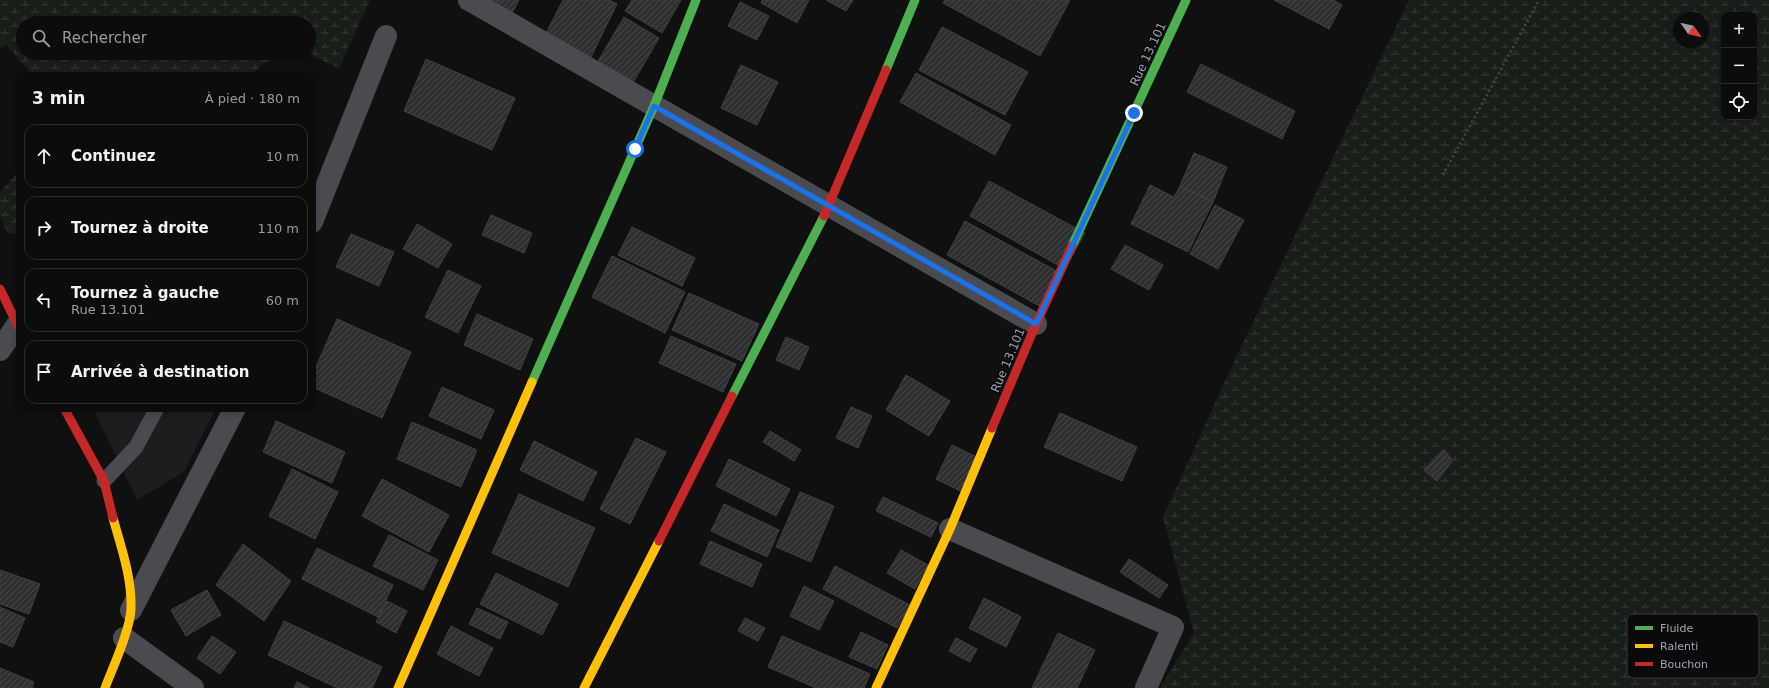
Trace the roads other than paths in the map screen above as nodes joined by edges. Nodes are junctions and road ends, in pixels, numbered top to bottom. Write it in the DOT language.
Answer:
graph roads {
  1 [pos="469,0"];
  2 [pos="696,0"];
  3 [pos="915,0"];
  4 [pos="1186,0"];
  5 [pos="386,36"];
  6 [pos="654,106"];
  7 [pos="829,206"];
  8 [pos="316,212"];
  9 [pos="0,289"];
  10 [pos="16,321"];
  11 [pos="1036,324"];
  12 [pos="16,331"];
  13 [pos="0,350"];
  14 [pos="66,412"];
  15 [pos="155,412"];
  16 [pos="233,412"];
  17 [pos="104,482"];
  18 [pos="950,529"];
  19 [pos="131,610"];
  20 [pos="124,638"];
  21 [pos="105,688"];
  22 [pos="193,688"];
  23 [pos="398,688"];
  24 [pos="584,688"];
  25 [pos="876,688"];
  26 [pos="1146,688"];
  1 -- 6 [label="street"];
  2 -- 6 [label="street"];
  3 -- 7 [label="street"];
  4 -- 11 [label="street, Rue 13.101"];
  5 -- 8 [label="street"];
  6 -- 7 [label="street"];
  6 -- 23 [label="street"];
  7 -- 11 [label="street"];
  7 -- 24 [label="street"];
  9 -- 10 [label="street"];
  11 -- 18 [label="street, Rue 13.101"];
  12 -- 13 [label="street"];
  14 -- 17 [label="street"];
  15 -- 17 [label="lane"];
  16 -- 19 [label="street"];
  17 -- 19 [label="street"];
  18 -- 25 [label="street, Rue 13.101"];
  18 -- 26 [label="street"];
  19 -- 20 [label="street"];
  20 -- 21 [label="street"];
  20 -- 22 [label="street"];
}
